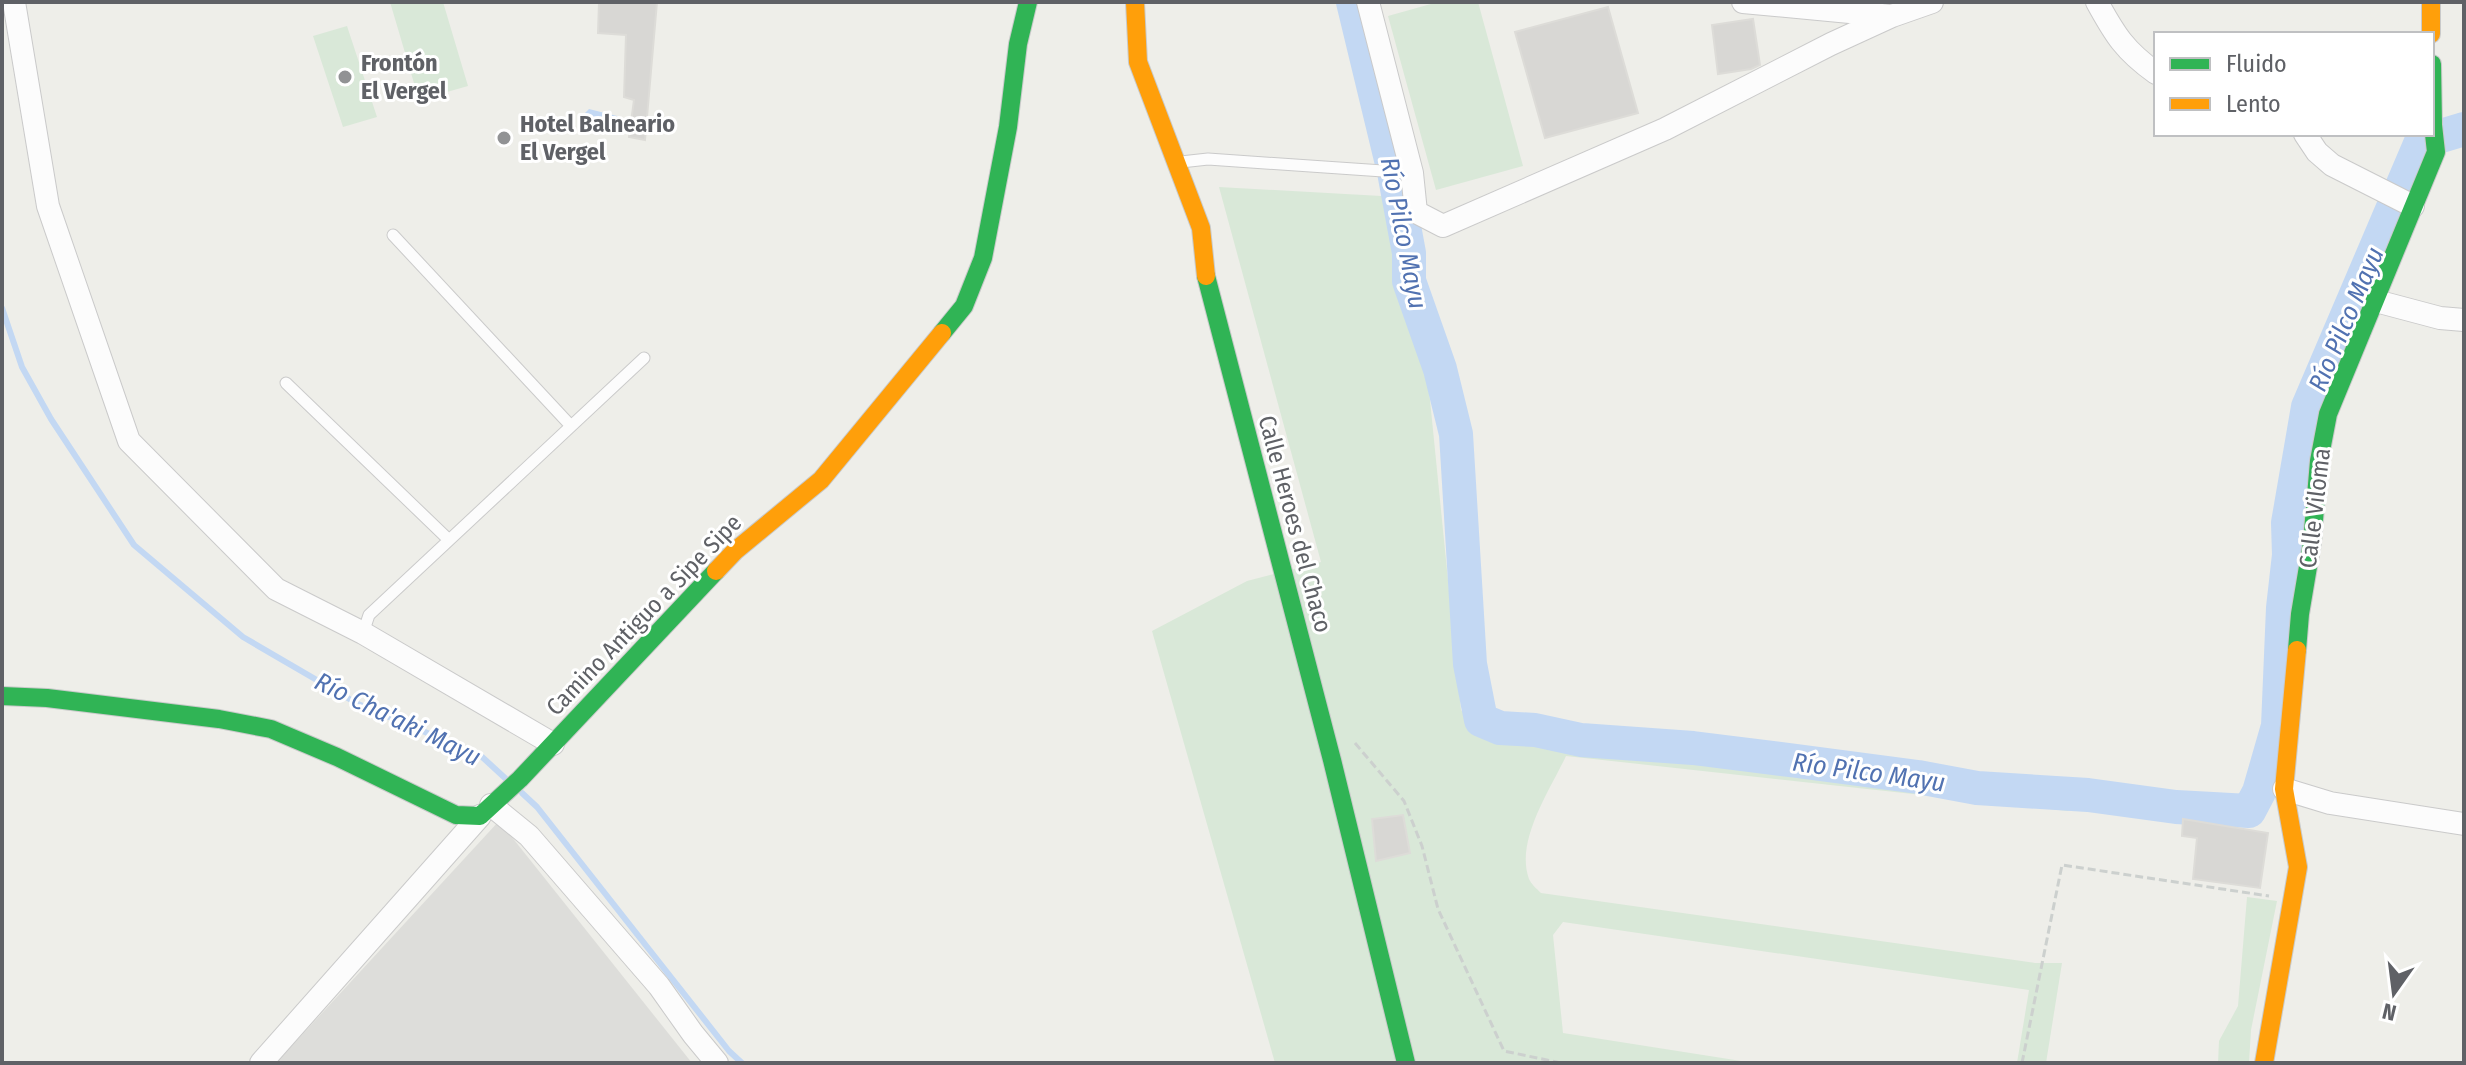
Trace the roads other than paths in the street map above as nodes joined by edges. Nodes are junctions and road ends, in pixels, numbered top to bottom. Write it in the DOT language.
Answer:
graph roads {
  1 [pos="14,2"];
  2 [pos="1028,2"];
  3 [pos="1135,2"];
  4 [pos="1368,2"];
  5 [pos="1743,2"];
  6 [pos="1932,2"];
  7 [pos="2097,2"];
  8 [pos="2431,2"];
  9 [pos="1810,6"];
  10 [pos="1892,16"];
  11 [pos="2431,32"];
  12 [pos="2154,72"];
  13 [pos="2434,134"];
  14 [pos="2306,136"];
  15 [pos="1177,162"];
  16 [pos="1412,173"];
  17 [pos="2410,205"];
  18 [pos="393,235"];
  19 [pos="2376,301"];
  20 [pos="2464,320"];
  21 [pos="644,358"];
  22 [pos="286,383"];
  23 [pos="571,426"];
  24 [pos="449,540"];
  25 [pos="363,633"];
  26 [pos="2,696"];
  27 [pos="553,744"];
  28 [pos="2284,789"];
  29 [pos="489,806"];
  30 [pos="2464,824"];
  31 [pos="261,1063"];
  32 [pos="717,1063"];
  33 [pos="1406,1063"];
  34 [pos="2264,1063"];
  1 -- 25 [label="street"];
  2 -- 27 [label="street, Camino Antiguo a Sipe Sipe"];
  3 -- 15 [label="street, Calle Heroes del Chaco"];
  4 -- 16 [label="street"];
  5 -- 9 [label="street"];
  6 -- 10 [label="street"];
  7 -- 12 [label="street"];
  8 -- 11 [label="street"];
  9 -- 10 [label="street"];
  10 -- 16 [label="street"];
  13 -- 17 [label="street, Calle Viloma"];
  14 -- 17 [label="street"];
  15 -- 16 [label="lane"];
  15 -- 33 [label="street, Calle Heroes del Chaco"];
  17 -- 19 [label="street, Calle Viloma"];
  18 -- 23 [label="lane"];
  19 -- 20 [label="street"];
  19 -- 28 [label="street, Calle Viloma"];
  21 -- 23 [label="lane"];
  22 -- 24 [label="lane"];
  23 -- 24 [label="lane"];
  24 -- 25 [label="lane"];
  25 -- 27 [label="street"];
  26 -- 29 [label="street"];
  27 -- 29 [label="street, Camino Antiguo a Sipe Sipe"];
  28 -- 30 [label="street"];
  28 -- 34 [label="street, Calle Viloma"];
  29 -- 31 [label="street"];
  29 -- 32 [label="street"];
}
